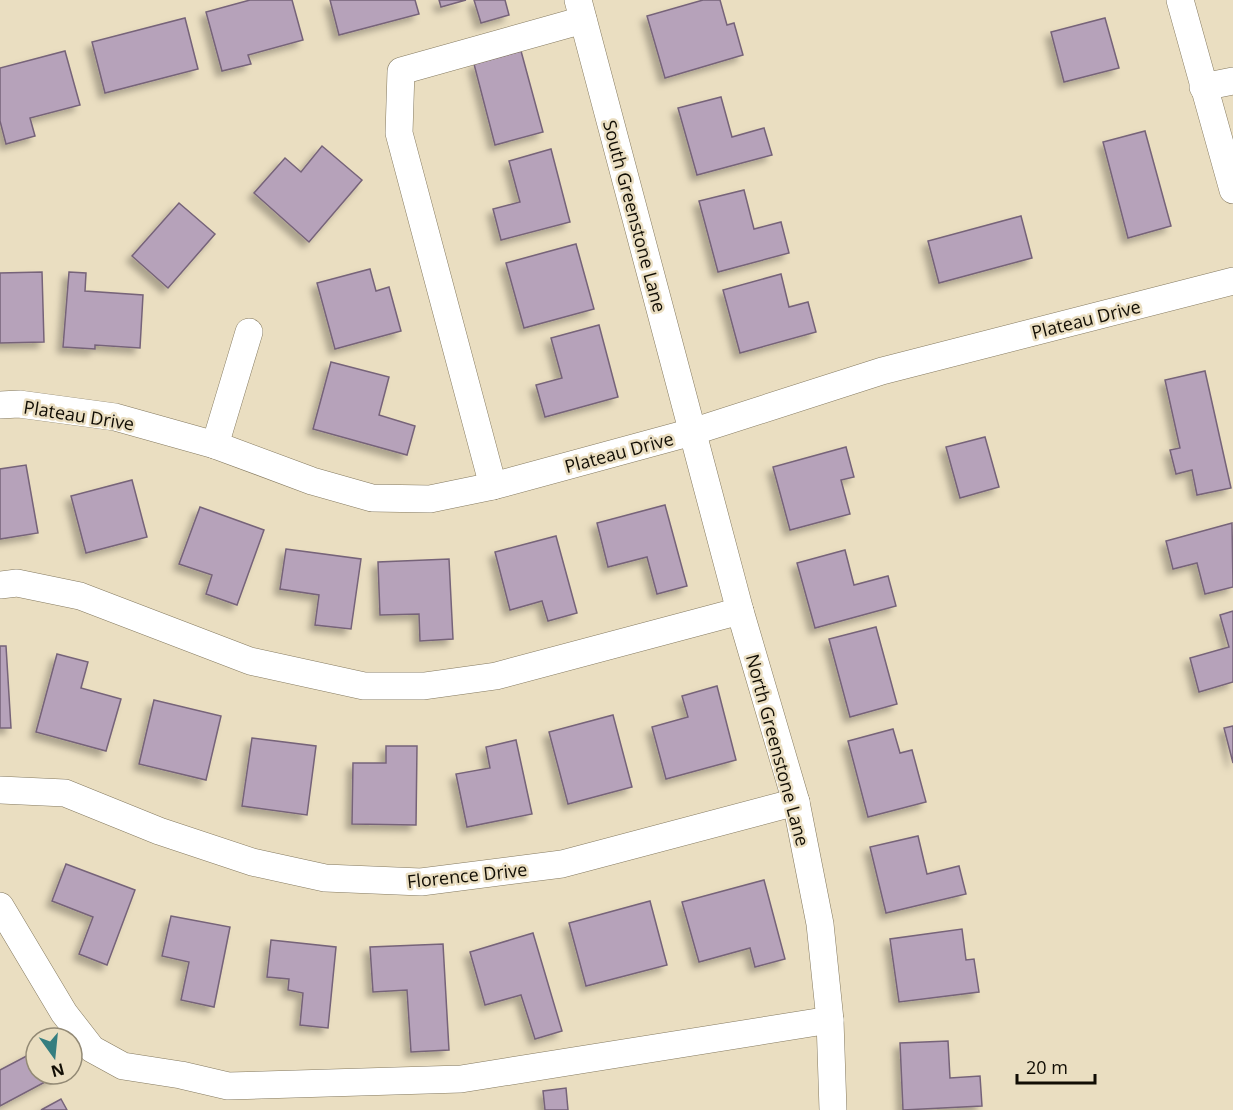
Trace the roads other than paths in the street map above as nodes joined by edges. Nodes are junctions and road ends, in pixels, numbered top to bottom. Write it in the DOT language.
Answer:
graph roads {
  1 [pos="1180,0"];
  2 [pos="580,10"];
  3 [pos="1233,81"];
  4 [pos="1203,87"];
  5 [pos="1233,190"];
  6 [pos="1233,281"];
  7 [pos="249,332"];
  8 [pos="0,405"];
  9 [pos="692,432"];
  10 [pos="215,445"];
  11 [pos="493,486"];
  12 [pos="0,585"];
  13 [pos="740,611"];
  14 [pos="0,790"];
  15 [pos="796,802"];
  16 [pos="0,906"];
  17 [pos="830,1020"];
  18 [pos="833,1110"];
  1 -- 4 [label="street"];
  2 -- 9 [label="street, South Greenstone Lane"];
  2 -- 11 [label="street"];
  3 -- 4 [label="street"];
  4 -- 5 [label="street"];
  6 -- 9 [label="street, Plateau Drive"];
  7 -- 10 [label="street"];
  8 -- 10 [label="street, Plateau Drive"];
  9 -- 11 [label="street, Plateau Drive"];
  9 -- 13 [label="street, North Greenstone Lane"];
  10 -- 11 [label="street, Plateau Drive"];
  12 -- 13 [label="street"];
  13 -- 15 [label="street, North Greenstone Lane"];
  14 -- 15 [label="street, Florence Drive"];
  15 -- 17 [label="street, North Greenstone Lane"];
  16 -- 17 [label="street"];
  17 -- 18 [label="street, North Greenstone Lane"];
}
